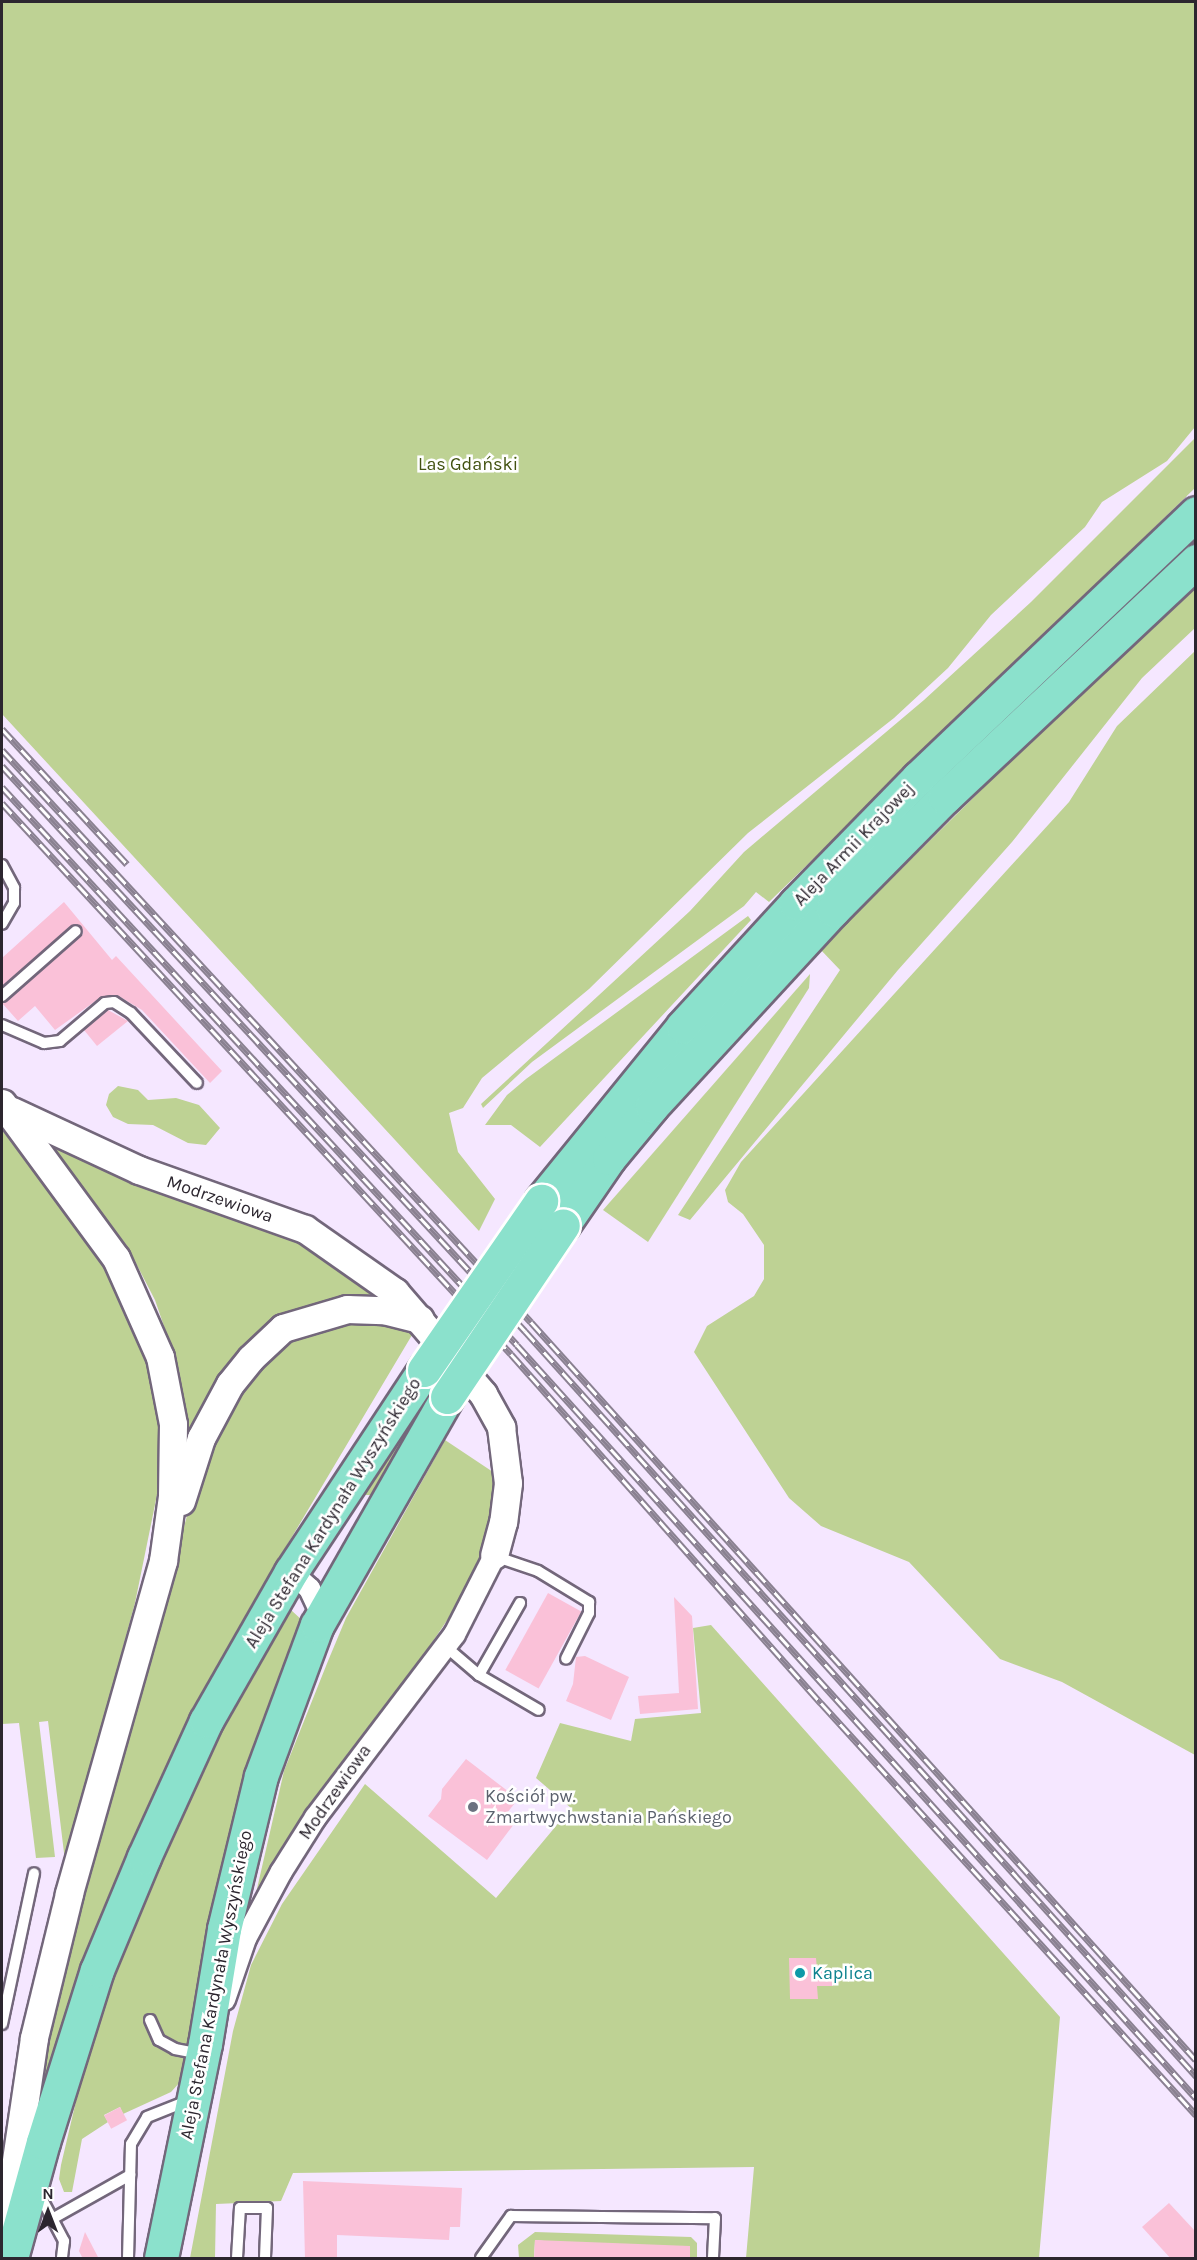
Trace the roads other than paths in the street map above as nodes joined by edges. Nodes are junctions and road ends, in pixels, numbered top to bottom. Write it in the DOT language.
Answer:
graph roads {
  1 [pos="1196,513"];
  2 [pos="1196,561"];
  3 [pos="2,865"];
  4 [pos="2,924"];
  5 [pos="76,931"];
  6 [pos="2,996"];
  7 [pos="2,1025"];
  8 [pos="197,1083"];
  9 [pos="3,1106"];
  10 [pos="421,1320"];
  11 [pos="424,1370"];
  12 [pos="447,1397"];
  13 [pos="494,1556"];
  14 [pos="163,1561"];
  15 [pos="291,1572"];
  16 [pos="520,1603"];
  17 [pos="322,1616"];
  18 [pos="445,1646"];
  19 [pos="566,1659"];
  20 [pos="479,1675"];
  21 [pos="539,1710"];
  22 [pos="34,1873"];
  23 [pos="150,2020"];
  24 [pos="2,2024"];
  25 [pos="204,2050"];
  26 [pos="194,2099"];
  27 [pos="130,2175"];
  28 [pos="32,2180"];
  29 [pos="52,2219"];
  30 [pos="2,2259"];
  31 [pos="11,2259"];
  32 [pos="62,2259"];
  33 [pos="128,2259"];
  34 [pos="161,2259"];
  35 [pos="237,2259"];
  36 [pos="265,2259"];
  37 [pos="481,2259"];
  38 [pos="713,2259"];
  1 -- 11 [label="main road, Aleja Armii Krajowej, bridge"];
  2 -- 12 [label="main road, Aleja Armii Krajowej, bridge"];
  3 -- 4 [label="lane"];
  5 -- 6 [label="lane"];
  7 -- 8 [label="lane"];
  9 -- 10 [label="street, Modrzewiowa"];
  9 -- 14 [label="street"];
  10 -- 13 [label="street, Modrzewiowa"];
  10 -- 14 [label="street"];
  11 -- 15 [label="main road, Aleja Stefana Kardynała Wyszyńskiego"];
  12 -- 17 [label="main road, Aleja Stefana Kardynała Wyszyńskiego"];
  13 -- 18 [label="street, Modrzewiowa"];
  13 -- 19 [label="lane"];
  14 -- 30 [label="street"];
  15 -- 17 [label="street"];
  15 -- 28 [label="main road, Aleja Stefana Kardynała Wyszyńskiego"];
  16 -- 20 [label="lane"];
  17 -- 25 [label="main road, Aleja Stefana Kardynała Wyszyńskiego"];
  18 -- 20 [label="lane"];
  18 -- 25 [label="street, Modrzewiowa"];
  20 -- 21 [label="lane"];
  22 -- 24 [label="lane"];
  23 -- 25 [label="lane"];
  25 -- 26 [label="main road, Aleja Stefana Kardynała Wyszyńskiego"];
  26 -- 27 [label="lane"];
  26 -- 34 [label="main road, Aleja Stefana Kardynała Wyszyńskiego"];
  27 -- 29 [label="lane"];
  27 -- 33 [label="lane"];
  28 -- 29 [label="lane"];
  28 -- 31 [label="main road, Aleja Stefana Kardynała Wyszyńskiego"];
  29 -- 32 [label="lane"];
  35 -- 36 [label="lane"];
  37 -- 38 [label="lane"];
}
